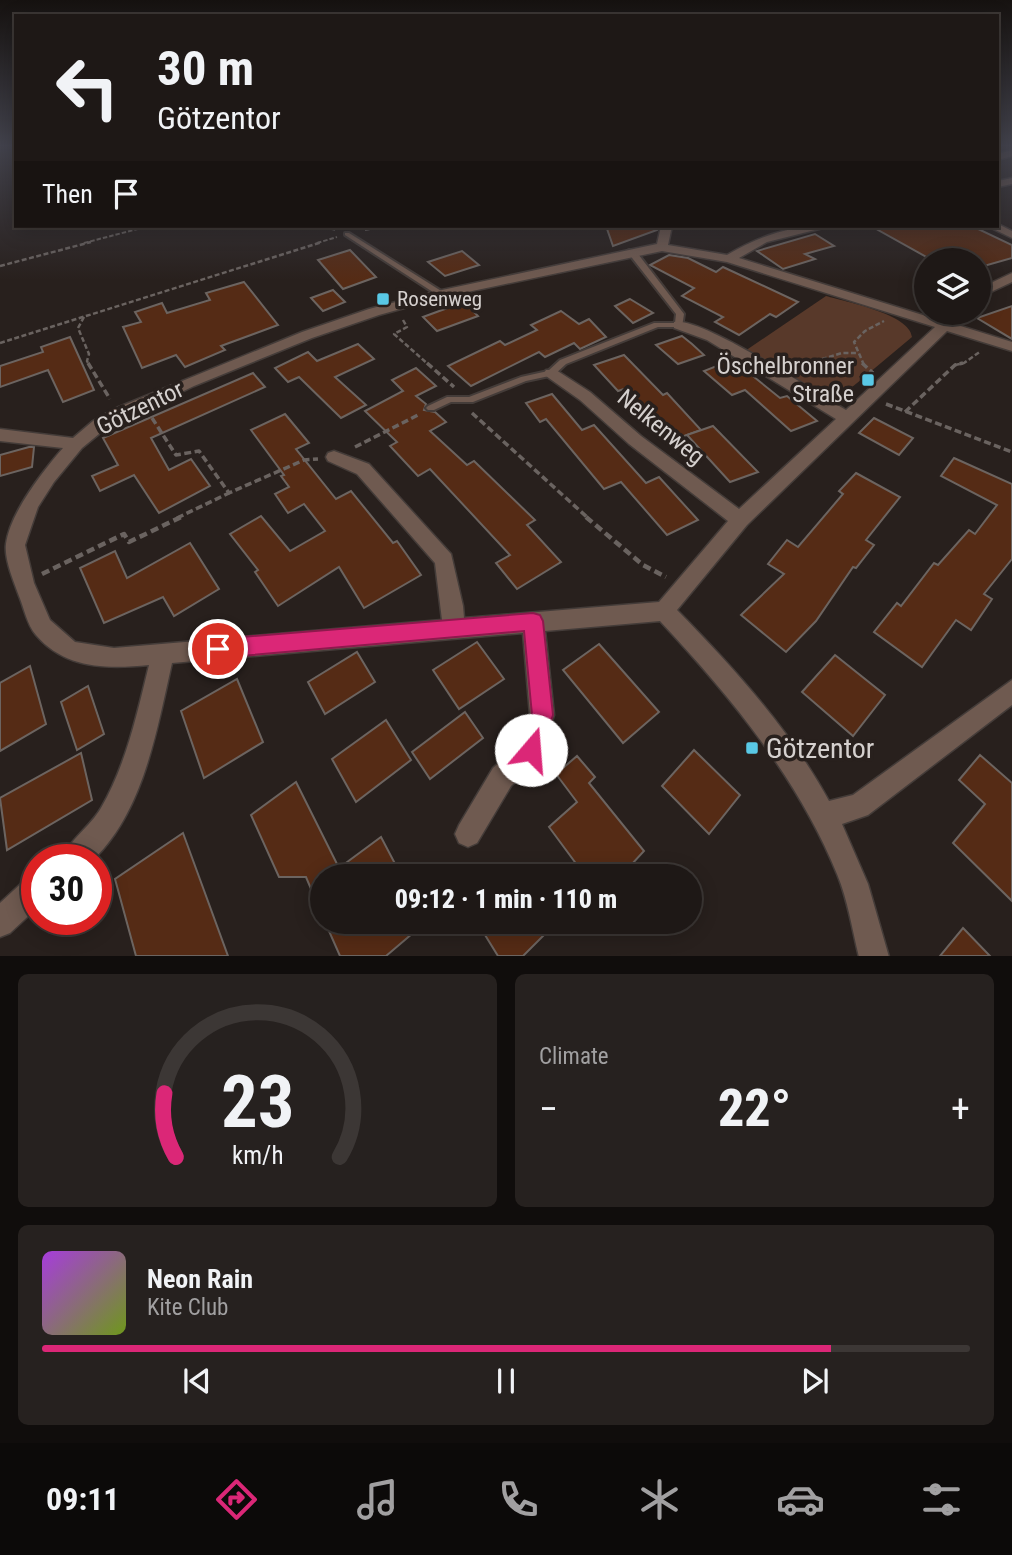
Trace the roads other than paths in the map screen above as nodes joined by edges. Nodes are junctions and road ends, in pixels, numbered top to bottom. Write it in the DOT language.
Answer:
graph roads {
  1 [pos="666,228"];
  2 [pos="810,228"];
  3 [pos="347,234"];
  4 [pos="662,247"];
  5 [pos="632,252"];
  6 [pos="729,259"];
  7 [pos="1012,277"];
  8 [pos="991,288"];
  9 [pos="443,294"];
  10 [pos="679,325"];
  11 [pos="946,327"];
  12 [pos="1012,347"];
  13 [pos="551,373"];
  14 [pos="431,408"];
  15 [pos="847,418"];
  16 [pos="0,435"];
  17 [pos="76,443"];
  18 [pos="334,457"];
  19 [pos="740,520"];
  20 [pos="664,611"];
  21 [pos="533,621"];
  22 [pos="453,628"];
  23 [pos="163,654"];
  24 [pos="1012,691"];
  25 [pos="824,816"];
  26 [pos="468,834"];
  27 [pos="91,844"];
  28 [pos="21,903"];
  29 [pos="0,923"];
  30 [pos="874,956"];
  1 -- 4 [label="street"];
  2 -- 6 [label="street"];
  3 -- 9 [label="lane"];
  4 -- 5 [label="street"];
  4 -- 6 [label="street"];
  5 -- 9 [label="street"];
  5 -- 10 [label="lane"];
  6 -- 11 [label="street"];
  7 -- 8 [label="street"];
  9 -- 17 [label="street, Götzentor"];
  10 -- 13 [label="lane"];
  10 -- 15 [label="street"];
  11 -- 12 [label="street"];
  11 -- 15 [label="street"];
  13 -- 14 [label="lane"];
  13 -- 19 [label="street, Nelkenweg"];
  15 -- 19 [label="street"];
  16 -- 17 [label="street"];
  17 -- 23 [label="street, Götzentor"];
  18 -- 22 [label="street"];
  19 -- 20 [label="street"];
  20 -- 21 [label="street, Götzentor"];
  20 -- 25 [label="street"];
  21 -- 22 [label="street, Götzentor"];
  21 -- 26 [label="street"];
  22 -- 23 [label="street, Götzentor"];
  23 -- 27 [label="street"];
  24 -- 25 [label="street"];
  25 -- 30 [label="street"];
  28 -- 29 [label="street"];
}
